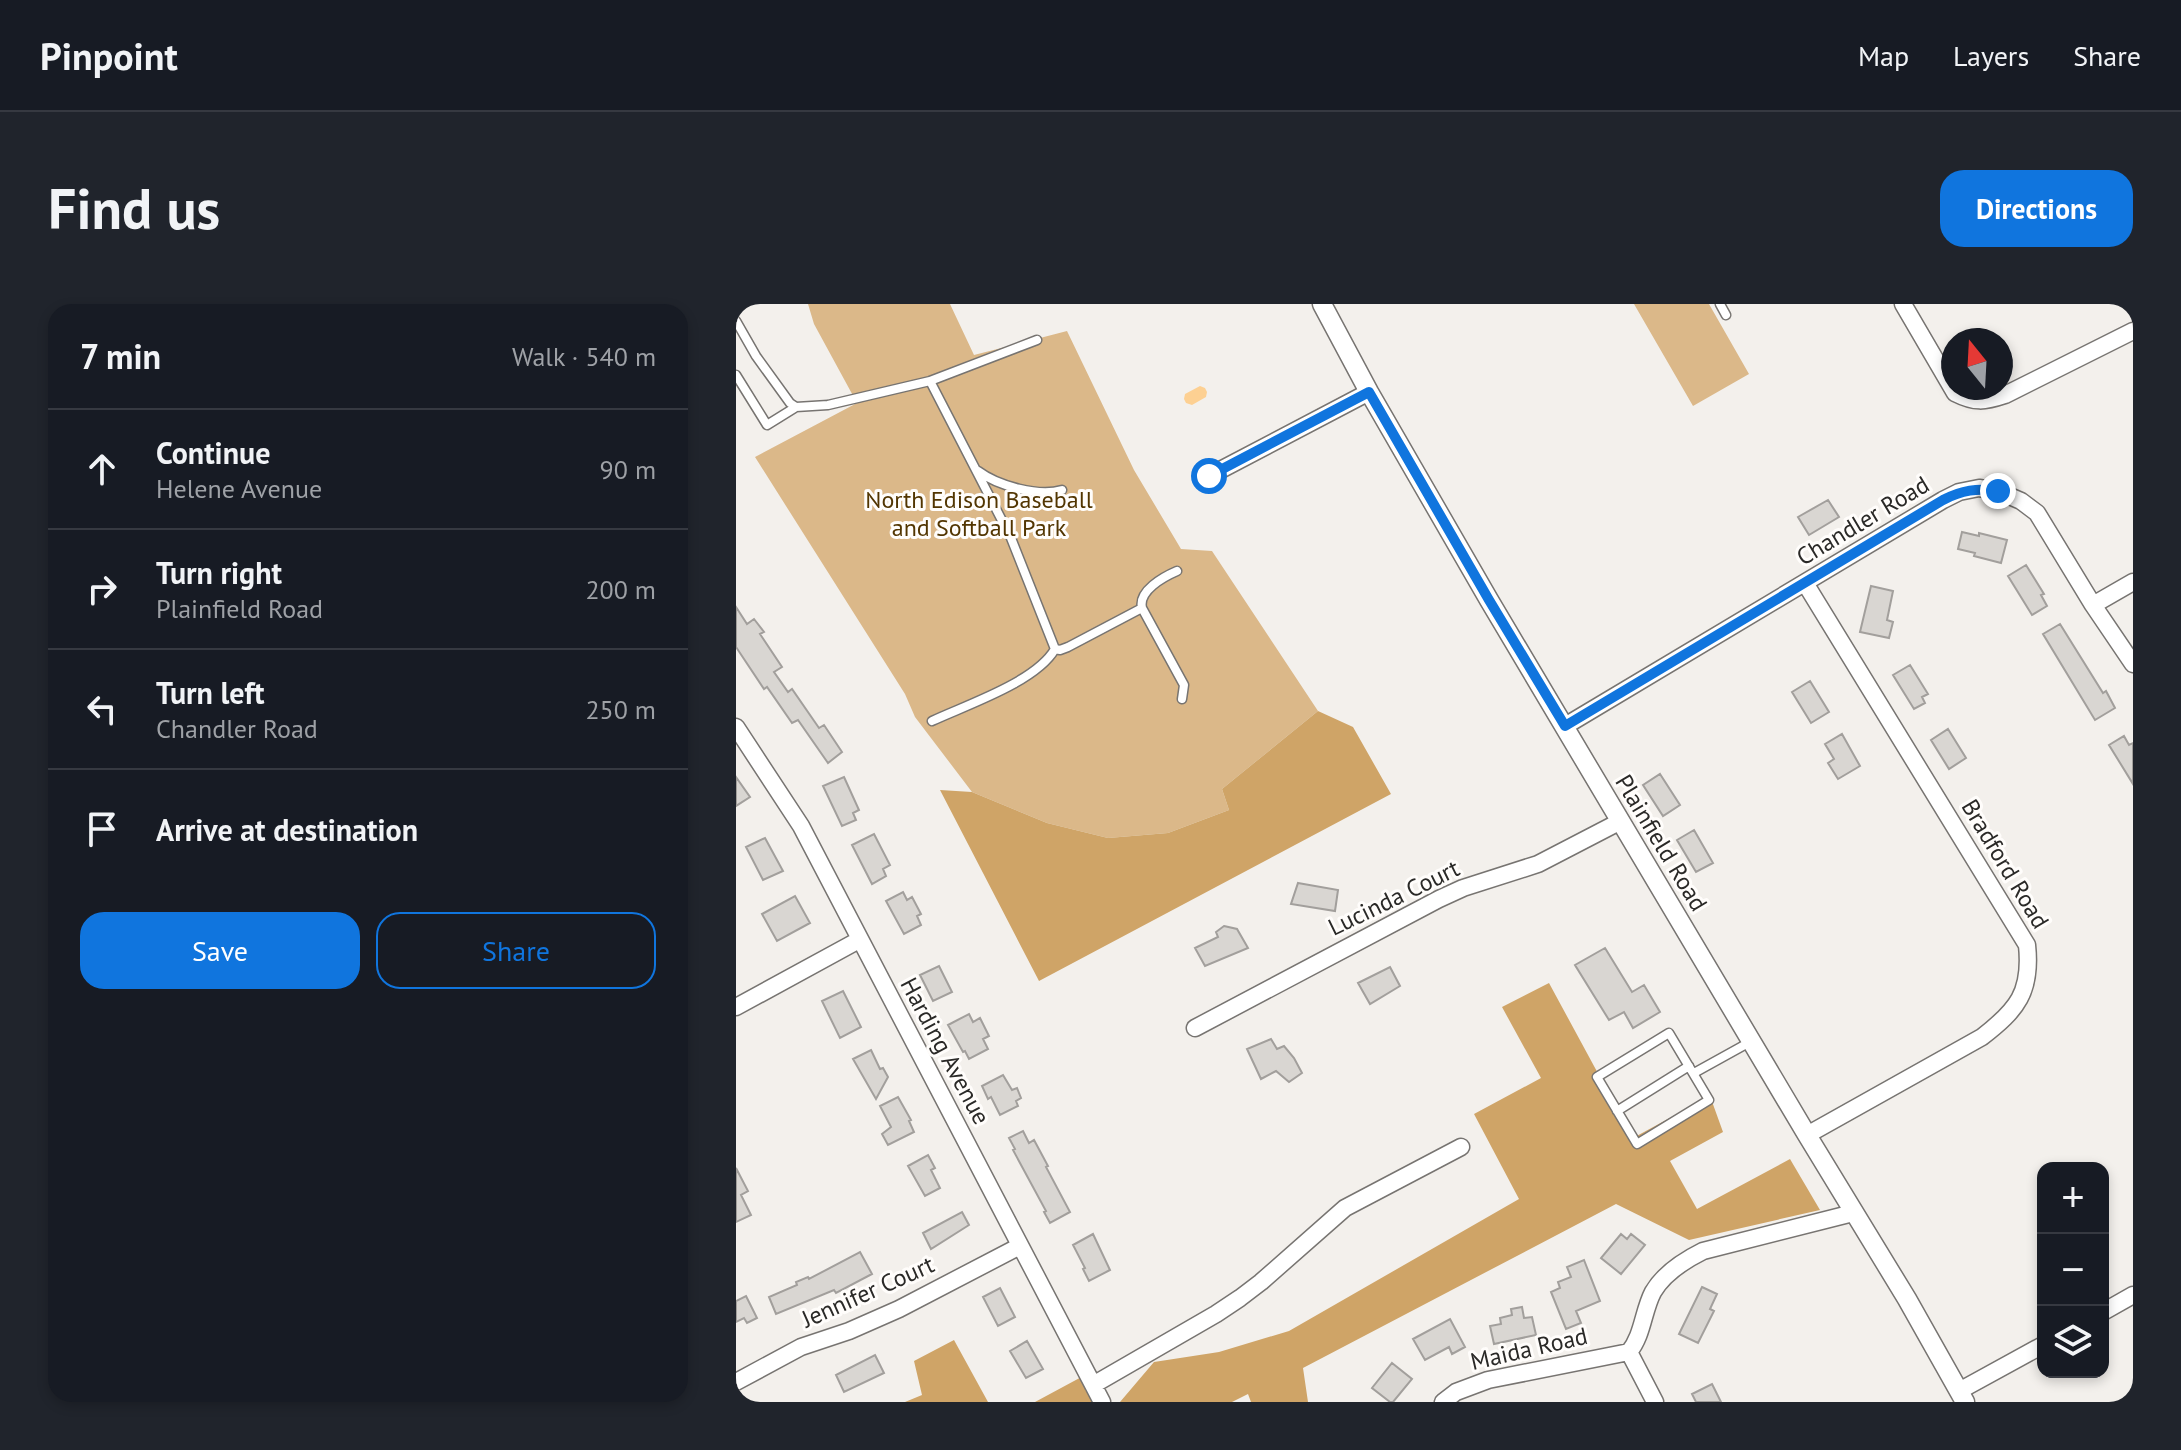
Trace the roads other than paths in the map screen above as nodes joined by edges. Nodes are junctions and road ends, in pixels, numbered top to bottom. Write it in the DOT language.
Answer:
graph roads {
  1 [pos="1322,304"];
  2 [pos="1720,304"];
  3 [pos="1903,304"];
  4 [pos="1726,315"];
  5 [pos="736,321"];
  6 [pos="2133,331"];
  7 [pos="1037,340"];
  8 [pos="736,375"];
  9 [pos="930,381"];
  10 [pos="1369,392"];
  11 [pos="796,407"];
  12 [pos="977,471"];
  13 [pos="1209,476"];
  14 [pos="1062,490"];
  15 [pos="1177,571"];
  16 [pos="2133,582"];
  17 [pos="1805,583"];
  18 [pos="2093,605"];
  19 [pos="1142,608"];
  20 [pos="1055,649"];
  21 [pos="2133,664"];
  22 [pos="1182,699"];
  23 [pos="932,721"];
  24 [pos="1565,726"];
  25 [pos="736,727"];
  26 [pos="1619,822"];
  27 [pos="859,940"];
  28 [pos="736,1007"];
  29 [pos="1195,1028"];
  30 [pos="1751,1042"];
  31 [pos="1692,1070"];
  32 [pos="1617,1111"];
  33 [pos="1807,1135"];
  34 [pos="1461,1147"];
  35 [pos="1853,1213"];
  36 [pos="1020,1246"];
  37 [pos="2133,1295"];
  38 [pos="2109,1309"];
  39 [pos="2037,1349"];
  40 [pos="1629,1352"];
  41 [pos="736,1382"];
  42 [pos="1093,1385"];
  43 [pos="1962,1397"];
  44 [pos="1102,1402"];
  45 [pos="1443,1402"];
  46 [pos="1655,1402"];
  1 -- 10 [label="street, Plainfield Road"];
  2 -- 4 [label="lane"];
  3 -- 6 [label="street"];
  5 -- 11 [label="lane"];
  7 -- 9 [label="lane"];
  8 -- 11 [label="lane"];
  9 -- 11 [label="lane"];
  9 -- 12 [label="lane"];
  10 -- 13 [label="street"];
  10 -- 24 [label="street, Plainfield Road"];
  12 -- 14 [label="lane"];
  12 -- 20 [label="lane"];
  15 -- 19 [label="lane"];
  16 -- 18 [label="street"];
  17 -- 18 [label="street, Chandler Road"];
  17 -- 24 [label="street, Chandler Road"];
  17 -- 33 [label="street, Bradford Road"];
  18 -- 21 [label="street, Chandler Road"];
  19 -- 20 [label="lane"];
  19 -- 22 [label="lane"];
  20 -- 23 [label="lane"];
  24 -- 26 [label="street, Plainfield Road"];
  25 -- 27 [label="street, Harding Avenue"];
  26 -- 29 [label="street, Lucinda Court"];
  26 -- 30 [label="street, Plainfield Road"];
  27 -- 28 [label="street"];
  27 -- 36 [label="street, Harding Avenue"];
  30 -- 31 [label="lane"];
  30 -- 33 [label="street, Plainfield Road"];
  31 -- 32 [label="lane"];
  31 -- 32 [label="lane"];
  31 -- 32 [label="lane"];
  33 -- 35 [label="street, Plainfield Road"];
  34 -- 42 [label="street"];
  35 -- 40 [label="street"];
  35 -- 43 [label="street, Plainfield Road"];
  36 -- 41 [label="street, Jennifer Court"];
  36 -- 42 [label="street, Harding Avenue"];
  37 -- 38 [label="street"];
  39 -- 43 [label="street"];
  40 -- 45 [label="street, Maida Road"];
  40 -- 46 [label="street"];
  42 -- 44 [label="street, Harding Avenue"];
}
